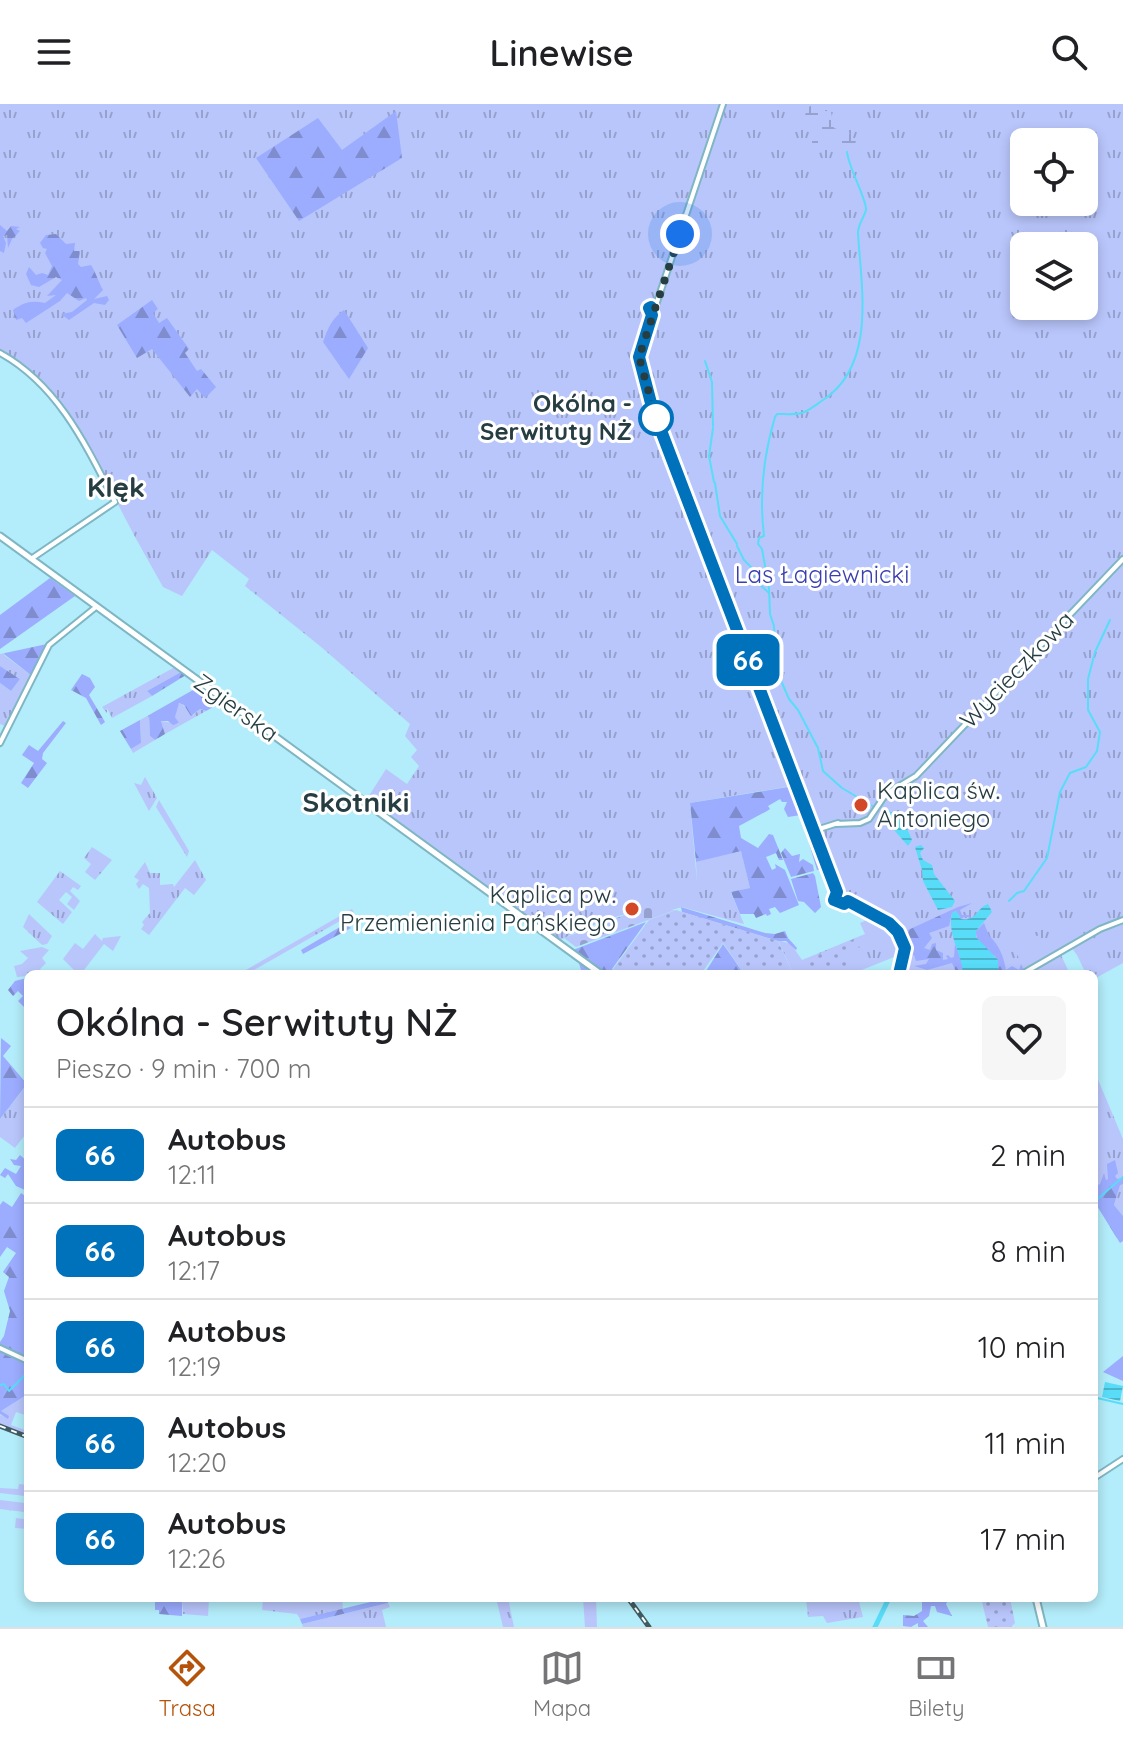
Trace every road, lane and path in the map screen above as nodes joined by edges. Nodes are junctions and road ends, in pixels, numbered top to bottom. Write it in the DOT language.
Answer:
graph roads {
  1 [pos="723,104"];
  2 [pos="0,353"];
  3 [pos="0,536"];
  4 [pos="31,559"];
  5 [pos="1123,559"];
  6 [pos="96,607"];
  7 [pos="0,743"];
  8 [pos="813,831"];
  9 [pos="1123,920"];
  10 [pos="596,970"];
  11 [pos="900,970"];
  12 [pos="1029,970"];
  13 [pos="2,1349"];
  14 [pos="24,1359"];
  15 [pos="1123,1459"];
  16 [pos="1098,1475"];
  17 [pos="1037,1602"];
  18 [pos="1043,1627"];
  1 -- 8 [label="street"];
  2 -- 4 [label="street"];
  3 -- 4 [label="main road, Zgierska"];
  4 -- 6 [label="main road, Zgierska"];
  5 -- 8 [label="street, Wycieczkowa"];
  6 -- 7 [label="street"];
  6 -- 10 [label="main road, Zgierska"];
  8 -- 11 [label="street"];
  9 -- 12 [label="street"];
  13 -- 14 [label="street"];
  15 -- 16 [label="street"];
  17 -- 18 [label="main road"];
}
